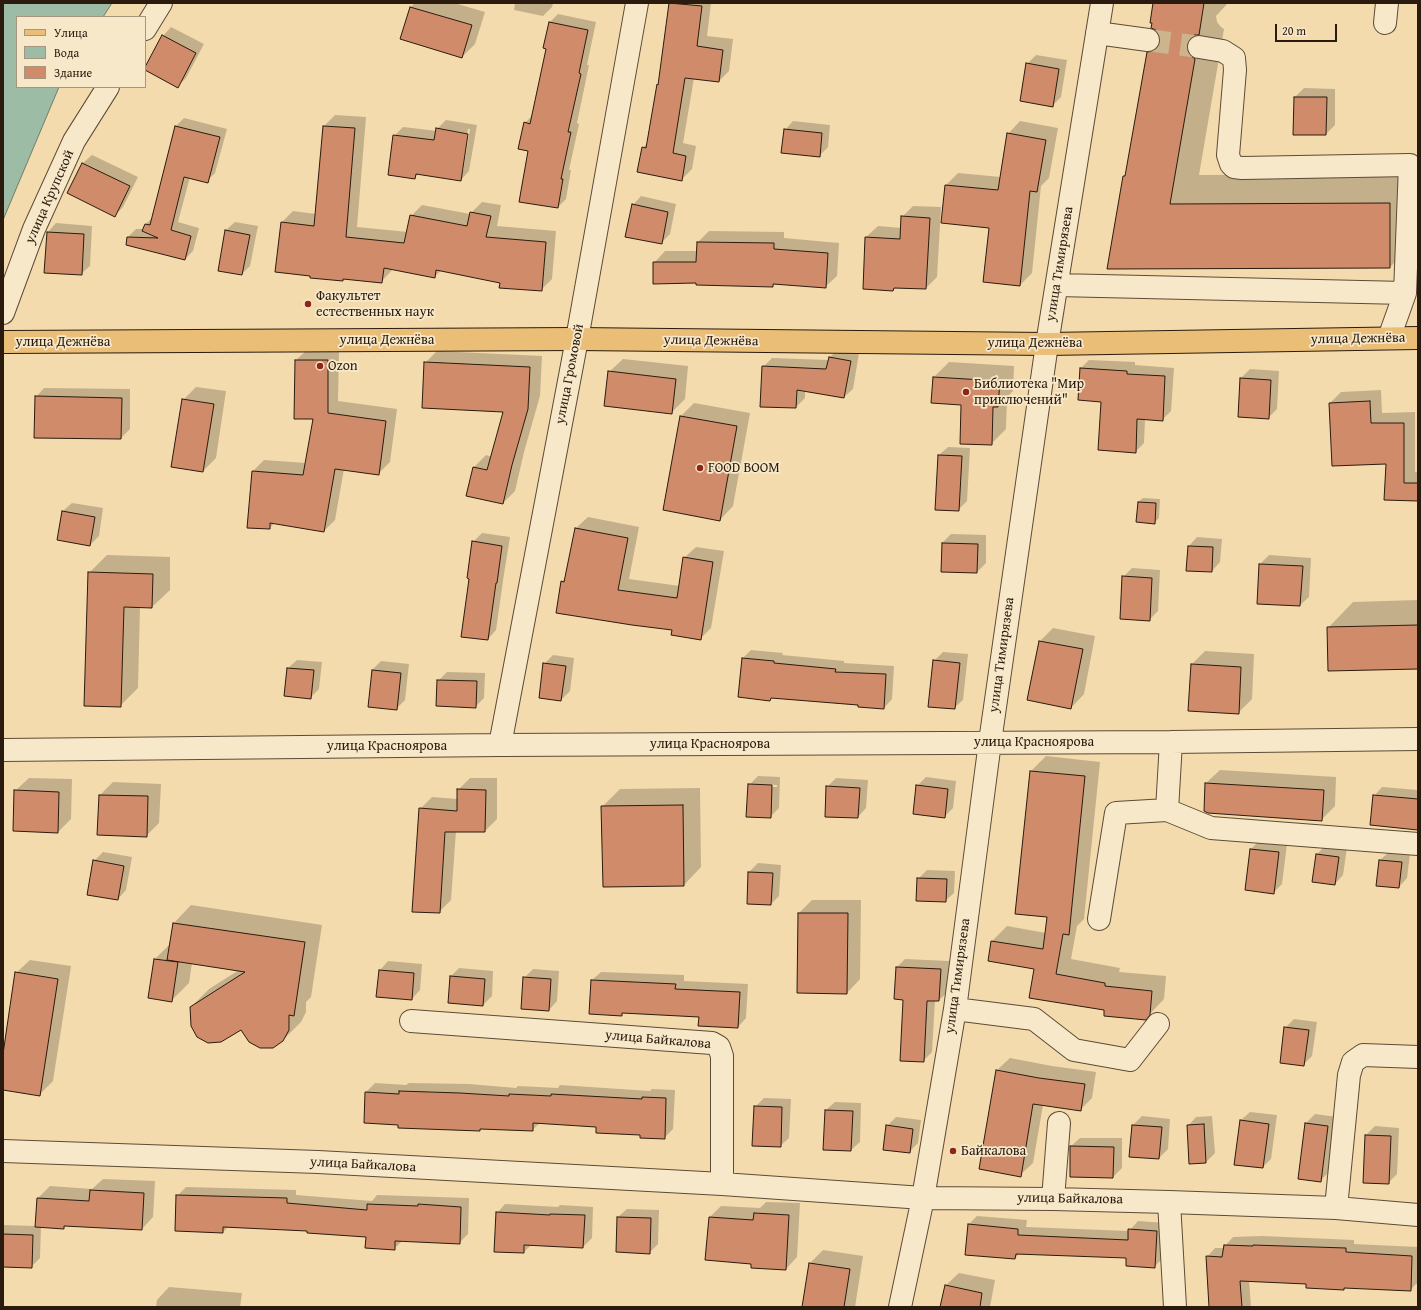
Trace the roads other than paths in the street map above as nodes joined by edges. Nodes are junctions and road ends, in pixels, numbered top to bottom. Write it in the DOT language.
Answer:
graph roads {
  1 [pos="161,3"];
  2 [pos="637,3"];
  3 [pos="1102,3"];
  4 [pos="146,27"];
  5 [pos="1097,34"];
  6 [pos="1148,40"];
  7 [pos="1199,47"];
  8 [pos="107,88"];
  9 [pos="1414,163"];
  10 [pos="1057,284"];
  11 [pos="1405,293"];
  12 [pos="3,313"];
  13 [pos="1389,338"];
  14 [pos="1418,338"];
  15 [pos="577,339"];
  16 [pos="3,342"];
  17 [pos="1047,344"];
  18 [pos="1418,739"];
  19 [pos="990,742"];
  20 [pos="1171,742"];
  21 [pos="500,745"];
  22 [pos="3,750"];
  23 [pos="1166,810"];
  24 [pos="1418,844"];
  25 [pos="1099,919"];
  26 [pos="955,1009"];
  27 [pos="411,1021"];
  28 [pos="1158,1024"];
  29 [pos="1418,1058"];
  30 [pos="1059,1123"];
  31 [pos="3,1151"];
  32 [pos="722,1184"];
  33 [pos="923,1198"];
  34 [pos="1053,1198"];
  35 [pos="1169,1202"];
  36 [pos="1336,1208"];
  37 [pos="1418,1215"];
  38 [pos="900,1307"];
  39 [pos="1176,1307"];
  1 -- 4 [label="street"];
  2 -- 15 [label="street, улица Громовой"];
  3 -- 5 [label="street, улица Тимирязева"];
  5 -- 6 [label="street"];
  5 -- 10 [label="street, улица Тимирязева"];
  7 -- 9 [label="street"];
  8 -- 12 [label="street, улица Крупской"];
  9 -- 11 [label="street"];
  10 -- 11 [label="street"];
  10 -- 17 [label="street, улица Тимирязева"];
  11 -- 13 [label="street"];
  13 -- 14 [label="main road, улица Дежнёва"];
  13 -- 17 [label="main road, улица Дежнёва"];
  15 -- 16 [label="main road, улица Дежнёва"];
  15 -- 17 [label="main road, улица Дежнёва"];
  15 -- 21 [label="street, улица Громовой"];
  17 -- 19 [label="street, улица Тимирязева"];
  18 -- 20 [label="street, улица Красноярова"];
  19 -- 20 [label="street, улица Красноярова"];
  19 -- 21 [label="street, улица Красноярова"];
  19 -- 26 [label="street, улица Тимирязева"];
  20 -- 23 [label="street"];
  21 -- 22 [label="street, улица Красноярова"];
  23 -- 24 [label="street"];
  23 -- 25 [label="street"];
  26 -- 28 [label="street"];
  26 -- 33 [label="street, улица Тимирязева"];
  27 -- 32 [label="street, улица Байкалова"];
  29 -- 36 [label="street"];
  30 -- 34 [label="street"];
  31 -- 32 [label="street, улица Байкалова"];
  32 -- 33 [label="street, улица Байкалова"];
  33 -- 34 [label="street, улица Байкалова"];
  33 -- 38 [label="street, улица Тимирязева"];
  34 -- 35 [label="street, улица Байкалова"];
  35 -- 36 [label="street, улица Байкалова"];
  35 -- 39 [label="street"];
  36 -- 37 [label="street, улица Байкалова"];
}
